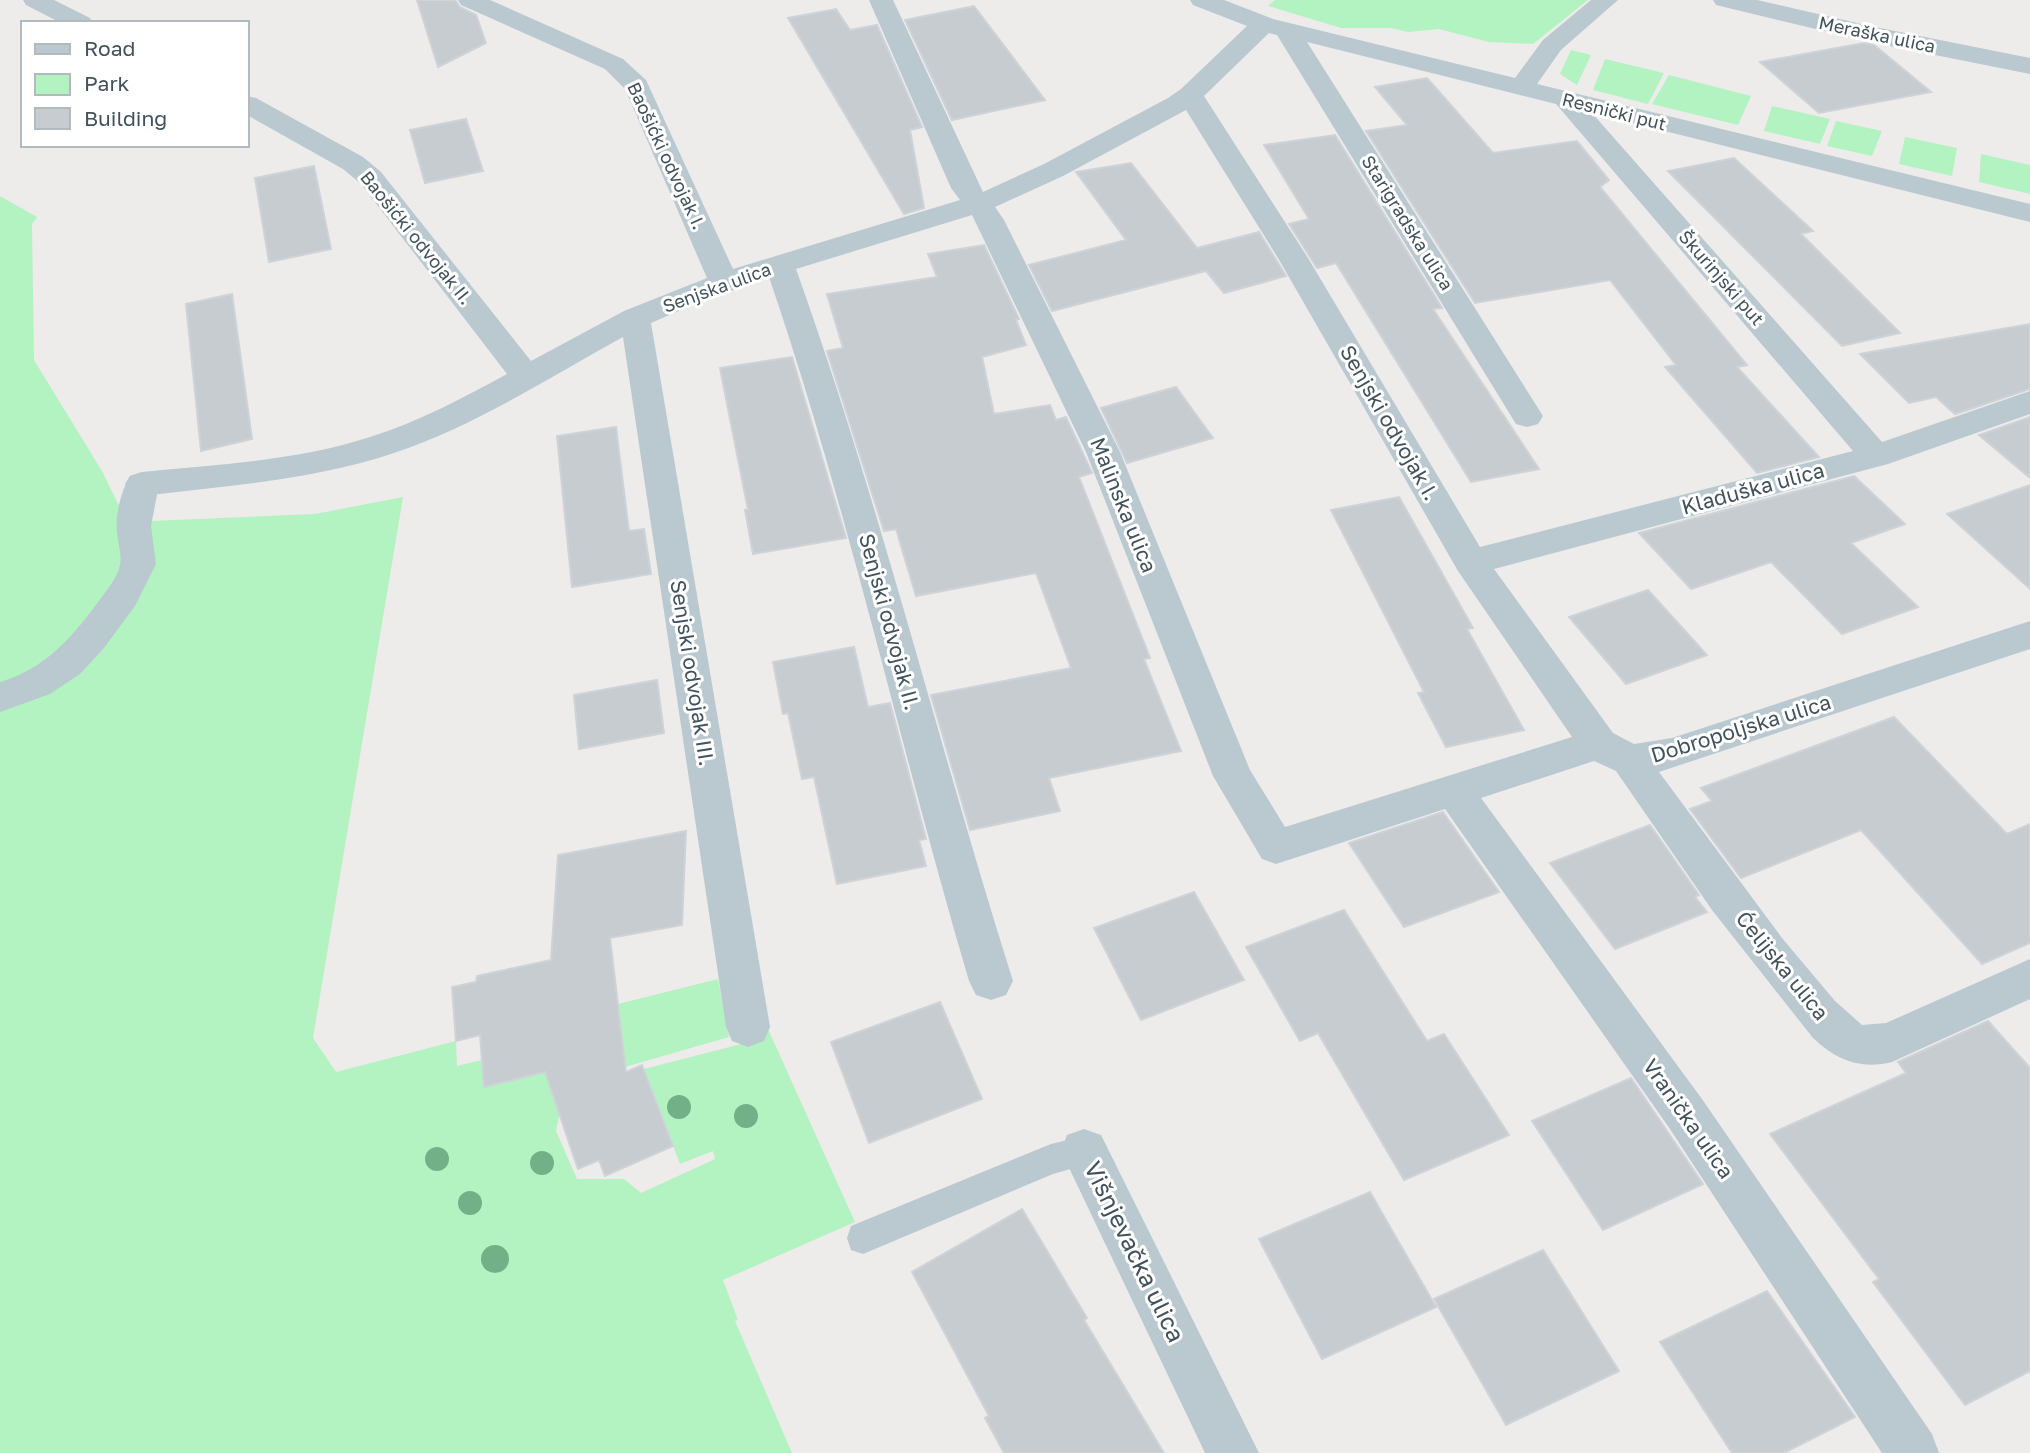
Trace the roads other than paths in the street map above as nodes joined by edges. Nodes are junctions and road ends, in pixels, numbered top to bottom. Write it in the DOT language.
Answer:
graph roads {
  1 [pos="36,0"];
  2 [pos="881,0"];
  3 [pos="1202,0"];
  4 [pos="1606,0"];
  5 [pos="1725,0"];
  6 [pos="482,2"];
  7 [pos="77,21"];
  8 [pos="1276,27"];
  9 [pos="2030,66"];
  10 [pos="1521,88"];
  11 [pos="1190,94"];
  12 [pos="1567,101"];
  13 [pos="248,105"];
  14 [pos="977,204"];
  15 [pos="2030,213"];
  16 [pos="780,265"];
  17 [pos="724,282"];
  18 [pos="635,318"];
  19 [pos="527,376"];
  20 [pos="2030,402"];
  21 [pos="1527,416"];
  22 [pos="1876,456"];
  23 [pos="1473,562"];
  24 [pos="2030,635"];
  25 [pos="0,697"];
  26 [pos="1614,753"];
  27 [pos="1454,791"];
  28 [pos="2030,978"];
  29 [pos="991,981"];
  30 [pos="748,1027"];
  31 [pos="1084,1151"];
  32 [pos="863,1238"];
  33 [pos="1234,1453"];
  34 [pos="1913,1453"];
  1 -- 7 [label="street"];
  2 -- 14 [label="street, Malinska ulica"];
  3 -- 8 [label="street, Resnički put"];
  4 -- 10 [label="street"];
  5 -- 9 [label="street, Meraška ulica"];
  6 -- 17 [label="street, Baošićki odvojak I."];
  8 -- 10 [label="street, Resnički put"];
  8 -- 11 [label="street, Senjska ulica"];
  8 -- 21 [label="street, Starigradska ulica"];
  10 -- 12 [label="street, Resnički put"];
  11 -- 14 [label="street, Senjska ulica"];
  11 -- 23 [label="street, Senjski odvojak I."];
  12 -- 15 [label="street, Resnički put"];
  12 -- 22 [label="street, Škurinjski put"];
  13 -- 19 [label="street, Baošićki odvojak II."];
  14 -- 16 [label="street, Senjska ulica"];
  14 -- 27 [label="street, Malinska ulica"];
  16 -- 17 [label="street, Senjska ulica"];
  16 -- 29 [label="street, Senjski odvojak II."];
  17 -- 18 [label="street, Senjska ulica"];
  18 -- 19 [label="street, Senjska ulica"];
  18 -- 30 [label="street, Senjski odvojak III."];
  19 -- 25 [label="street, Senjska ulica"];
  20 -- 22 [label="street, Kladuška ulica"];
  22 -- 23 [label="street, Kladuška ulica"];
  23 -- 26 [label="street, Senjski odvojak I."];
  24 -- 26 [label="street, Dobropoljska ulica"];
  26 -- 27 [label="street, Dobropoljska ulica"];
  26 -- 28 [label="street, Ćelijska ulica"];
  27 -- 34 [label="street, Vranička ulica"];
  31 -- 32 [label="lane, Višnjevačka ulica"];
  31 -- 33 [label="street, Višnjevačka ulica"];
}
